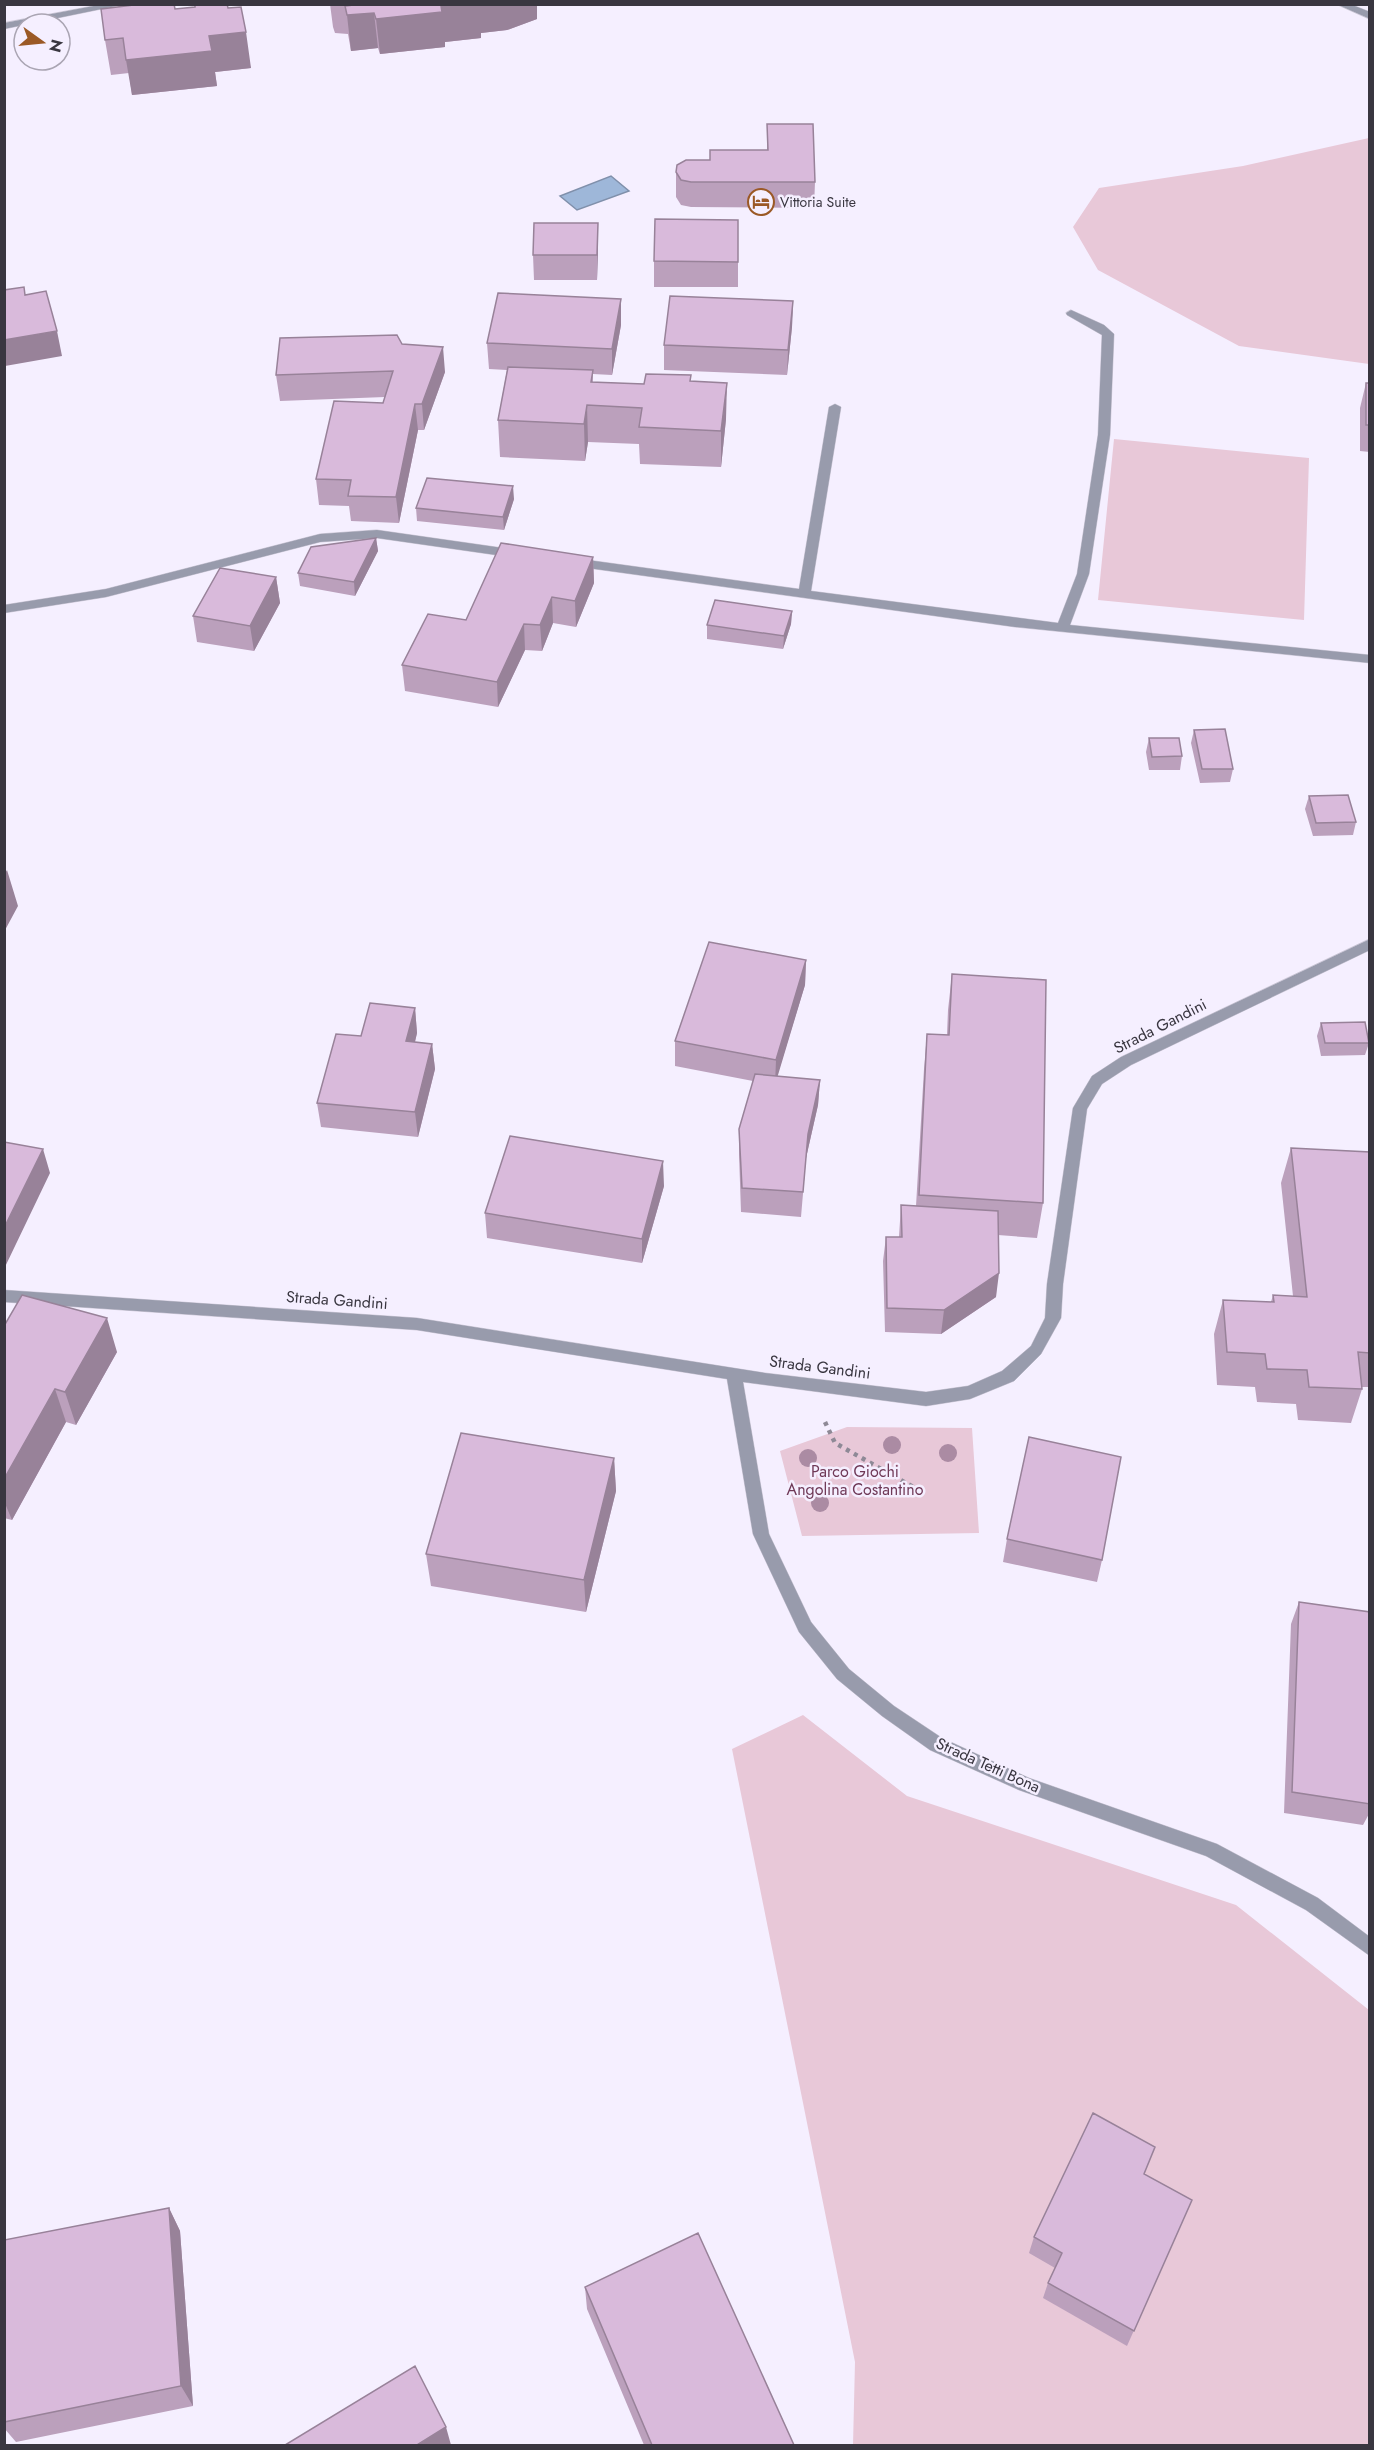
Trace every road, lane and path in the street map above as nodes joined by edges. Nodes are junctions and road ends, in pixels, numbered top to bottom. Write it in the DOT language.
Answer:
graph roads {
  1 [pos="122,4"];
  2 [pos="1341,4"];
  3 [pos="1370,16"];
  4 [pos="4,26"];
  5 [pos="1071,313"];
  6 [pos="835,406"];
  7 [pos="525,555"];
  8 [pos="560,560"];
  9 [pos="805,593"];
  10 [pos="4,609"];
  11 [pos="1062,628"];
  12 [pos="1370,659"];
  13 [pos="1370,944"];
  14 [pos="4,1296"];
  15 [pos="734,1375"];
  16 [pos="806,1384"];
  17 [pos="915,1488"];
  18 [pos="1370,1948"];
  1 -- 4 [label="street"];
  2 -- 3 [label="street"];
  5 -- 11 [label="street"];
  6 -- 9 [label="street"];
  7 -- 10 [label="street"];
  8 -- 9 [label="street"];
  9 -- 11 [label="street"];
  11 -- 12 [label="street"];
  13 -- 16 [label="street, Strada Gandini"];
  14 -- 15 [label="street, Strada Gandini"];
  15 -- 16 [label="street, Strada Gandini"];
  15 -- 18 [label="street, Strada Tetti Bona"];
  16 -- 17 [label="path"];
}
